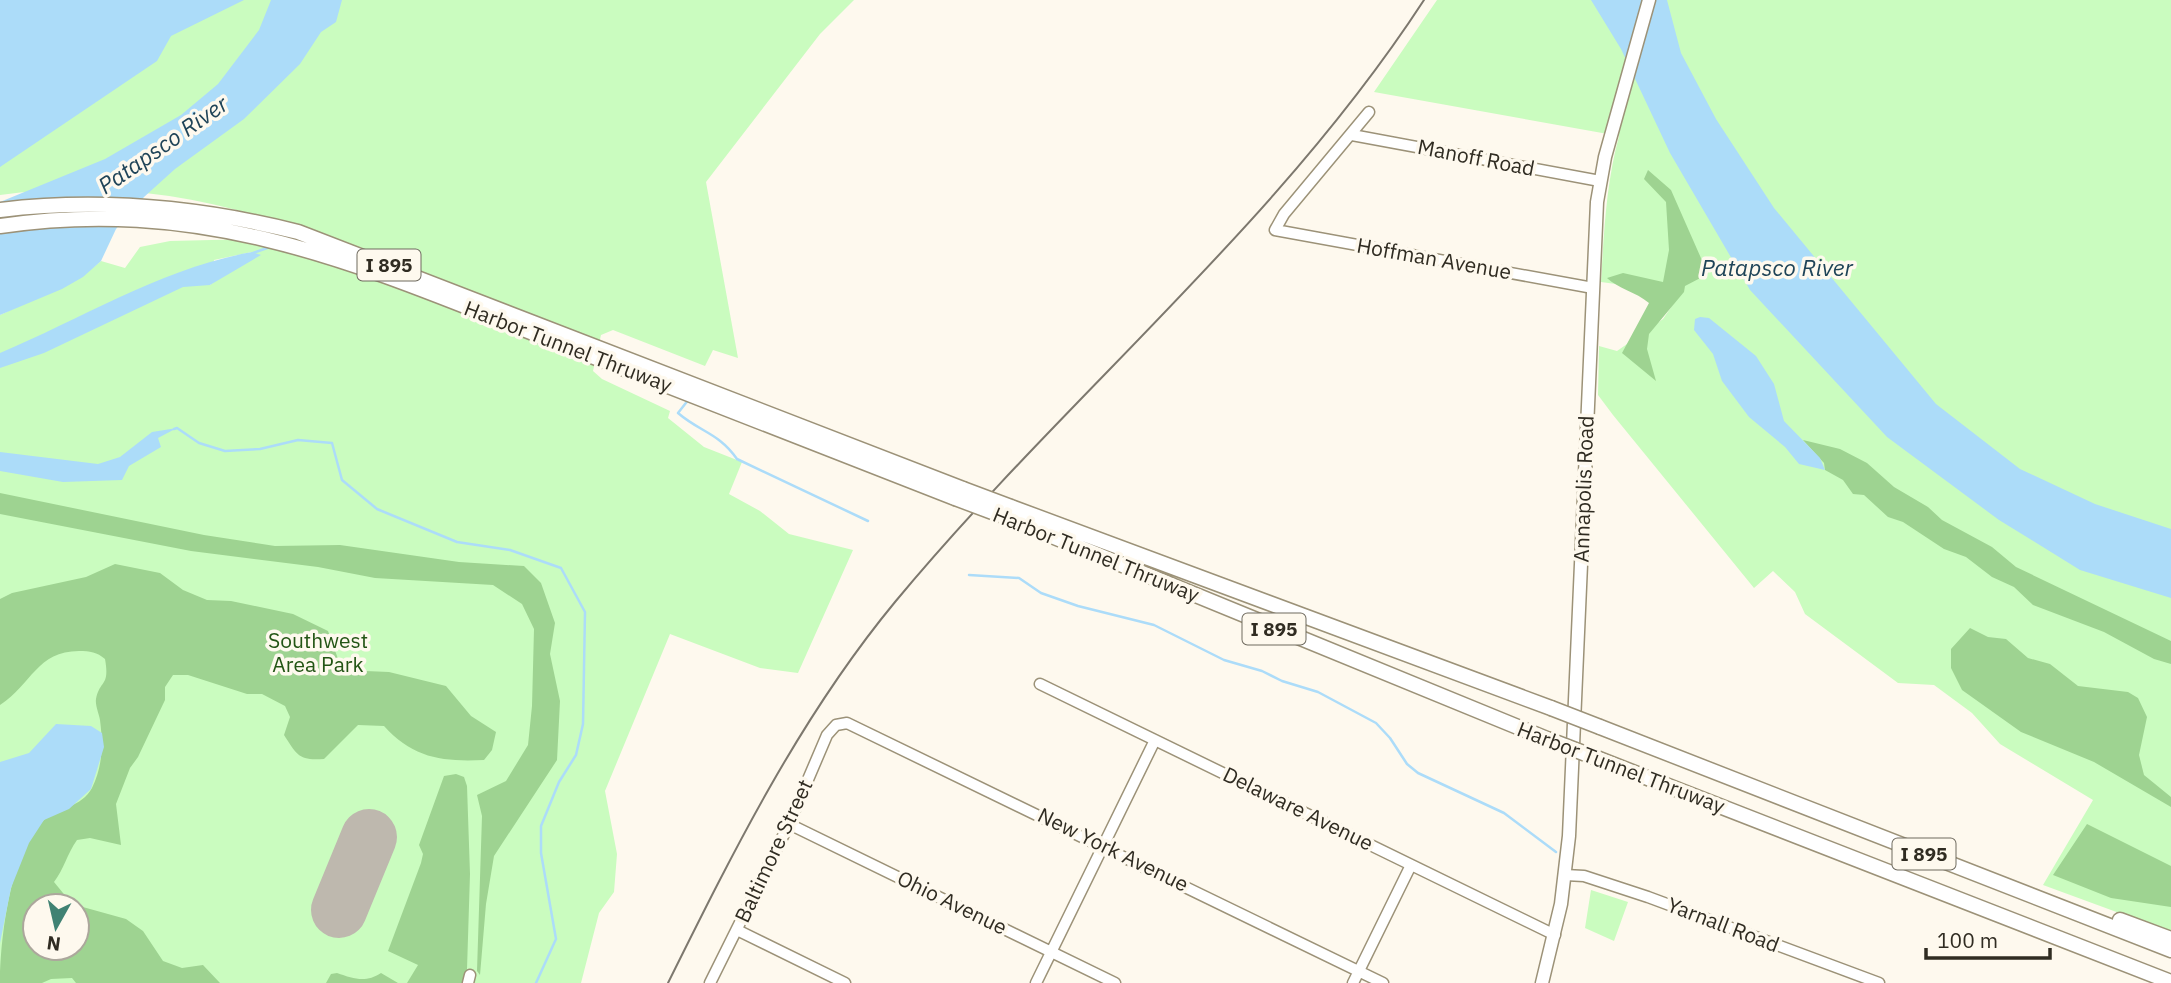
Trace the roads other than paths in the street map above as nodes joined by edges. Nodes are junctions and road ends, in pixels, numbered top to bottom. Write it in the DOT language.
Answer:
graph roads {
  1 [pos="1649,0"];
  2 [pos="1370,112"];
  3 [pos="1352,135"];
  4 [pos="1600,181"];
  5 [pos="0,210"];
  6 [pos="0,226"];
  7 [pos="1593,288"];
  8 [pos="759,415"];
  9 [pos="1007,512"];
  10 [pos="1040,684"];
  11 [pos="841,723"];
  12 [pos="1155,740"];
  13 [pos="789,824"];
  14 [pos="1104,845"];
  15 [pos="1411,865"];
  16 [pos="1565,875"];
  17 [pos="2001,884"];
  18 [pos="737,930"];
  19 [pos="1555,935"];
  20 [pos="2171,939"];
  21 [pos="2171,950"];
  22 [pos="1051,952"];
  23 [pos="1359,971"];
  24 [pos="2171,982"];
  25 [pos="710,983"];
  26 [pos="845,983"];
  27 [pos="1036,983"];
  28 [pos="1115,983"];
  29 [pos="1353,983"];
  30 [pos="1383,983"];
  31 [pos="1542,983"];
  32 [pos="1879,983"];
  1 -- 4 [label="main road, Annapolis Road"];
  2 -- 3 [label="street"];
  3 -- 4 [label="street, Manoff Road"];
  3 -- 7 [label="street, Hoffman Avenue"];
  4 -- 7 [label="main road, Annapolis Road"];
  5 -- 8 [label="highway, Harbor Tunnel Thruway / I 895"];
  6 -- 8 [label="highway, Harbor Tunnel Thruway / I 895"];
  7 -- 16 [label="main road, Annapolis Road"];
  8 -- 9 [label="highway, Harbor Tunnel Thruway / I 895, bridge"];
  9 -- 17 [label="highway, Harbor Tunnel Thruway / I 895, bridge"];
  9 -- 24 [label="highway, Harbor Tunnel Thruway / I 895, bridge"];
  10 -- 12 [label="street, Delaware Avenue"];
  11 -- 13 [label="street, Baltimore Street"];
  11 -- 14 [label="street, New York Avenue"];
  12 -- 14 [label="street"];
  12 -- 15 [label="street, Delaware Avenue"];
  13 -- 18 [label="street, Baltimore Street"];
  13 -- 22 [label="street, Ohio Avenue"];
  14 -- 22 [label="street"];
  14 -- 23 [label="street, New York Avenue"];
  15 -- 19 [label="street, Delaware Avenue"];
  15 -- 23 [label="street"];
  16 -- 19 [label="main road, Annapolis Road"];
  16 -- 32 [label="street, Yarnall Road"];
  17 -- 20 [label="highway"];
  17 -- 21 [label="highway, Harbor Tunnel Thruway / I 895"];
  18 -- 25 [label="street, Baltimore Street"];
  18 -- 26 [label="street"];
  19 -- 31 [label="main road, Annapolis Road"];
  22 -- 27 [label="street"];
  22 -- 28 [label="street, Ohio Avenue"];
  23 -- 29 [label="street"];
  23 -- 30 [label="street, New York Avenue"];
}
